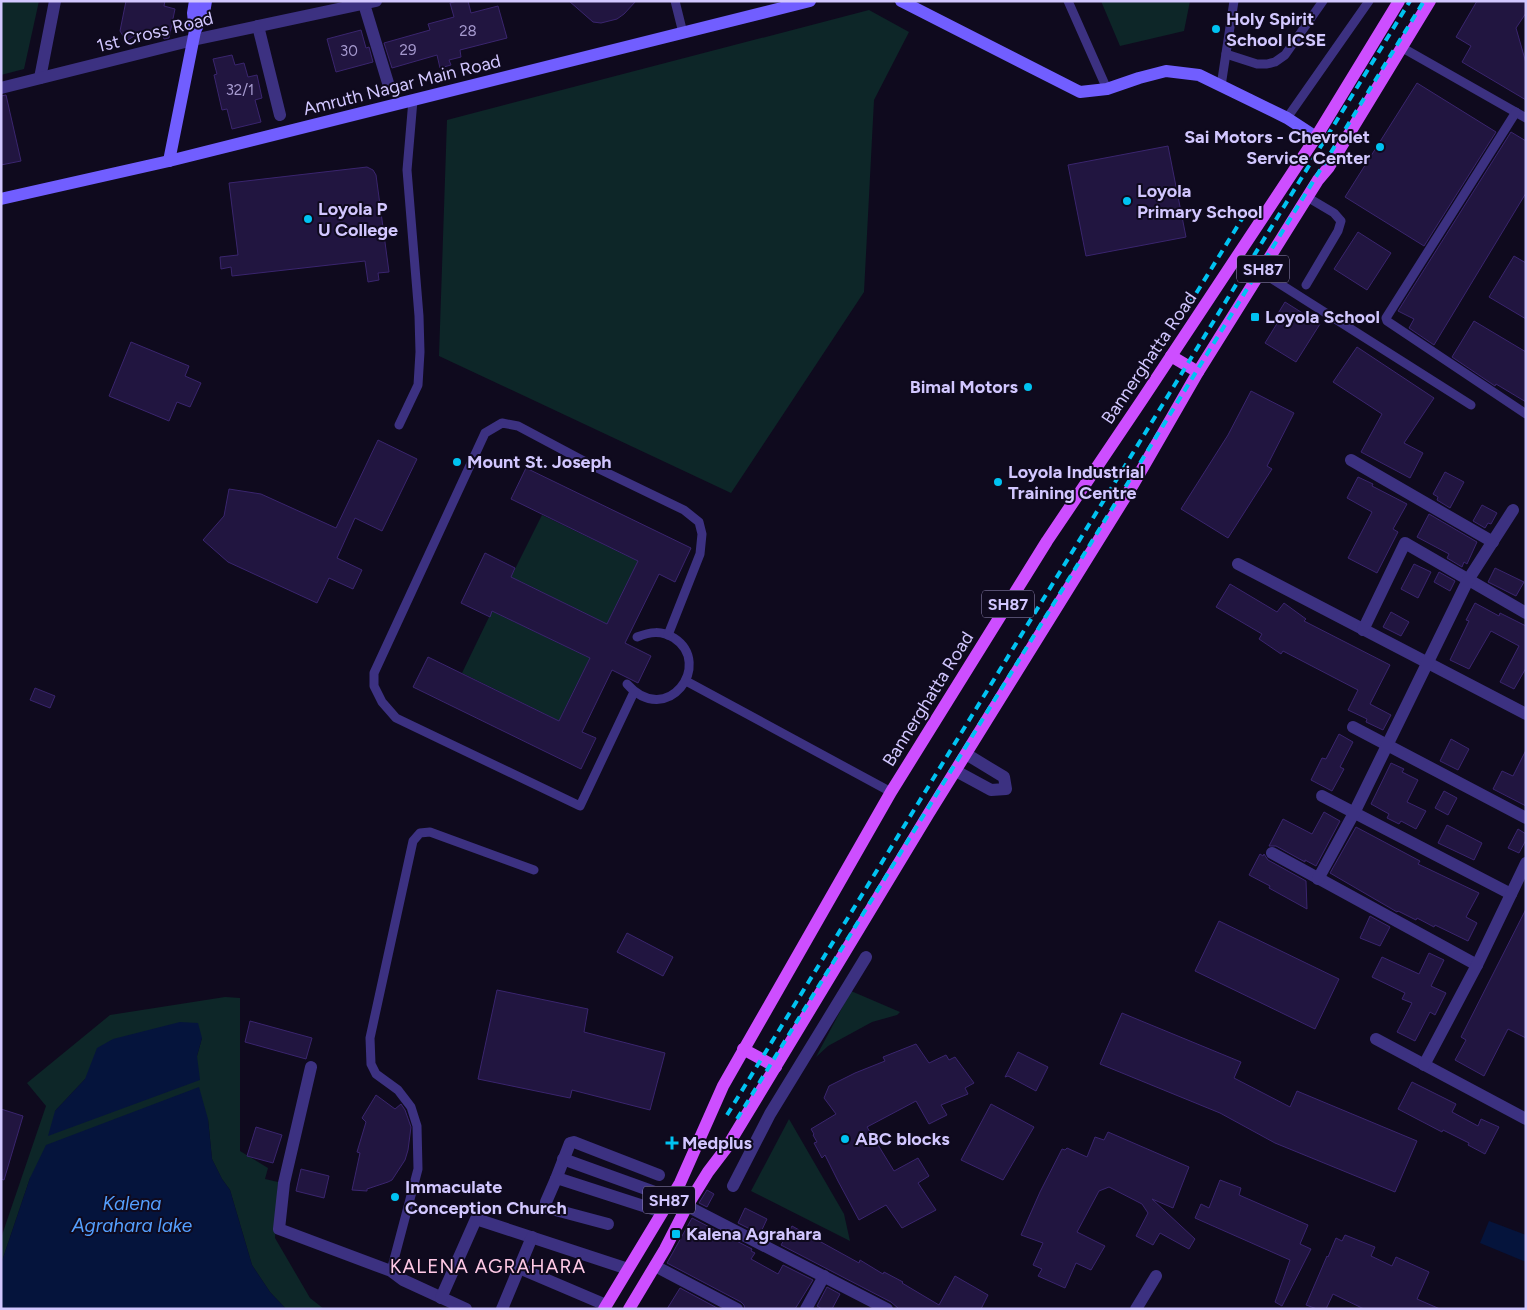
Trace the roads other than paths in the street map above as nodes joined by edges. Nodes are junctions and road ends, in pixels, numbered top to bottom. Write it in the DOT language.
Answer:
graph roads {
  1 [pos="55,1"];
  2 [pos="195,1"];
  3 [pos="206,1"];
  4 [pos="675,1"];
  5 [pos="810,1"];
  6 [pos="900,1"];
  7 [pos="1068,1"];
  8 [pos="1234,1"];
  9 [pos="1323,1"];
  10 [pos="1369,1"];
  11 [pos="1399,1"];
  12 [pos="1430,1"];
  13 [pos="370,2"];
  14 [pos="258,26"];
  15 [pos="683,33"];
  16 [pos="194,35"];
  17 [pos="1401,47"];
  18 [pos="1226,54"];
  19 [pos="40,78"];
  20 [pos="388,83"];
  21 [pos="1221,86"];
  22 [pos="1,88"];
  23 [pos="1106,89"];
  24 [pos="413,100"];
  25 [pos="1516,112"];
  26 [pos="280,115"];
  27 [pos="1287,118"];
  28 [pos="1526,118"];
  29 [pos="1316,137"];
  30 [pos="169,161"];
  31 [pos="1308,197"];
  32 [pos="1,199"];
  33 [pos="1261,272"];
  34 [pos="1306,285"];
  35 [pos="1172,356"];
  36 [pos="1198,372"];
  37 [pos="1471,405"];
  38 [pos="1526,414"];
  39 [pos="399,425"];
  40 [pos="1351,460"];
  41 [pos="1513,510"];
  42 [pos="1493,542"];
  43 [pos="1238,564"];
  44 [pos="1468,580"];
  45 [pos="1526,613"];
  46 [pos="1362,630"];
  47 [pos="668,635"];
  48 [pos="637,637"];
  49 [pos="1427,664"];
  50 [pos="686,681"];
  51 [pos="627,684"];
  52 [pos="634,692"];
  53 [pos="1526,714"];
  54 [pos="1353,727"];
  55 [pos="1387,746"];
  56 [pos="966,754"];
  57 [pos="956,771"];
  58 [pos="891,792"];
  59 [pos="1322,796"];
  60 [pos="1354,812"];
  61 [pos="1526,818"];
  62 [pos="1272,853"];
  63 [pos="1525,865"];
  64 [pos="534,870"];
  65 [pos="1318,879"];
  66 [pos="1511,894"];
  67 [pos="866,956"];
  68 [pos="1477,965"];
  69 [pos="1376,1039"];
  70 [pos="743,1049"];
  71 [pos="1424,1065"];
  72 [pos="311,1067"];
  73 [pos="776,1067"];
  74 [pos="1526,1119"];
  75 [pos="563,1159"];
  76 [pos="660,1175"];
  77 [pos="556,1179"];
  78 [pos="734,1186"];
  79 [pos="671,1198"];
  80 [pos="687,1206"];
  81 [pos="662,1212"];
  82 [pos="608,1224"];
  83 [pos="532,1237"];
  84 [pos="655,1266"];
  85 [pos="519,1268"];
  86 [pos="628,1269"];
  87 [pos="391,1271"];
  88 [pos="824,1276"];
  89 [pos="1156,1276"];
  90 [pos="442,1298"];
  91 [pos="605,1307"];
  92 [pos="466,1309"];
  93 [pos="502,1309"];
  94 [pos="629,1309"];
  95 [pos="737,1309"];
  96 [pos="806,1309"];
  97 [pos="886,1309"];
  98 [pos="1136,1309"];
  1 -- 19 [label="street"];
  2 -- 16 [label="main road"];
  3 -- 16 [label="main road"];
  4 -- 15 [label="lane"];
  5 -- 15 [label="main road, Amruth Nagar Main Road"];
  6 -- 23 [label="main road"];
  7 -- 23 [label="lane"];
  8 -- 18 [label="lane"];
  9 -- 18 [label="lane"];
  10 -- 27 [label="lane"];
  11 -- 29 [label="main road, Bannerghatta Road / SH87"];
  12 -- 17 [label="main road, SH87"];
  13 -- 14 [label="street, 1st Cross Road"];
  13 -- 20 [label="street"];
  14 -- 16 [label="street, 1st Cross Road"];
  14 -- 26 [label="street"];
  15 -- 24 [label="main road, Amruth Nagar Main Road"];
  16 -- 19 [label="street, 1st Cross Road"];
  16 -- 30 [label="main road"];
  17 -- 25 [label="lane"];
  17 -- 31 [label="main road, SH87"];
  18 -- 21 [label="lane"];
  19 -- 22 [label="street, 1st Cross Road"];
  21 -- 23 [label="main road"];
  21 -- 27 [label="main road"];
  24 -- 30 [label="main road, Amruth Nagar Main Road"];
  24 -- 39 [label="lane"];
  25 -- 28 [label="lane"];
  25 -- 38 [label="lane"];
  27 -- 29 [label="main road"];
  29 -- 35 [label="main road, Bannerghatta Road / SH87"];
  30 -- 32 [label="main road, Amruth Nagar Main Road"];
  31 -- 33 [label="main road, SH87"];
  31 -- 34 [label="lane"];
  33 -- 36 [label="main road, SH87"];
  33 -- 37 [label="lane"];
  35 -- 36 [label="main road"];
  35 -- 58 [label="main road, Bannerghatta Road / SH87"];
  36 -- 56 [label="main road, SH87"];
  40 -- 42 [label="street"];
  41 -- 42 [label="street"];
  42 -- 44 [label="street"];
  43 -- 46 [label="street"];
  44 -- 45 [label="street"];
  44 -- 46 [label="street"];
  44 -- 49 [label="street"];
  46 -- 49 [label="street"];
  47 -- 48 [label="lane"];
  47 -- 50 [label="lane"];
  47 -- 52 [label="lane"];
  49 -- 53 [label="street"];
  49 -- 55 [label="street"];
  50 -- 52 [label="lane"];
  50 -- 58 [label="lane"];
  51 -- 52 [label="lane"];
  54 -- 55 [label="street"];
  55 -- 60 [label="street"];
  55 -- 61 [label="street"];
  56 -- 57 [label="main road, SH87"];
  56 -- 57 [label="street"];
  57 -- 73 [label="main road, SH87"];
  58 -- 70 [label="main road, Bannerghatta Road / SH87"];
  59 -- 60 [label="street"];
  60 -- 65 [label="street"];
  60 -- 66 [label="street"];
  62 -- 65 [label="street"];
  63 -- 66 [label="street"];
  64 -- 87 [label="lane"];
  65 -- 68 [label="street"];
  66 -- 68 [label="street"];
  67 -- 78 [label="street"];
  68 -- 71 [label="street"];
  69 -- 71 [label="street"];
  70 -- 73 [label="main road"];
  70 -- 79 [label="main road, Bannerghatta Road / SH87"];
  71 -- 74 [label="street"];
  72 -- 87 [label="street"];
  73 -- 80 [label="main road, SH87"];
  75 -- 76 [label="street"];
  75 -- 77 [label="street"];
  75 -- 79 [label="street"];
  77 -- 81 [label="street"];
  77 -- 82 [label="street"];
  79 -- 81 [label="main road, Bannerghatta Road / SH87"];
  80 -- 84 [label="main road"];
  80 -- 88 [label="street"];
  81 -- 86 [label="main road, Bannerghatta Road / SH87"];
  83 -- 85 [label="street"];
  83 -- 86 [label="street"];
  83 -- 90 [label="street"];
  84 -- 94 [label="main road"];
  84 -- 95 [label="street"];
  85 -- 91 [label="street"];
  85 -- 93 [label="street"];
  86 -- 91 [label="main road, Bannerghatta Road / SH87"];
  87 -- 90 [label="street"];
  88 -- 96 [label="street"];
  88 -- 97 [label="street"];
  89 -- 98 [label="street"];
  90 -- 92 [label="street"];
}
